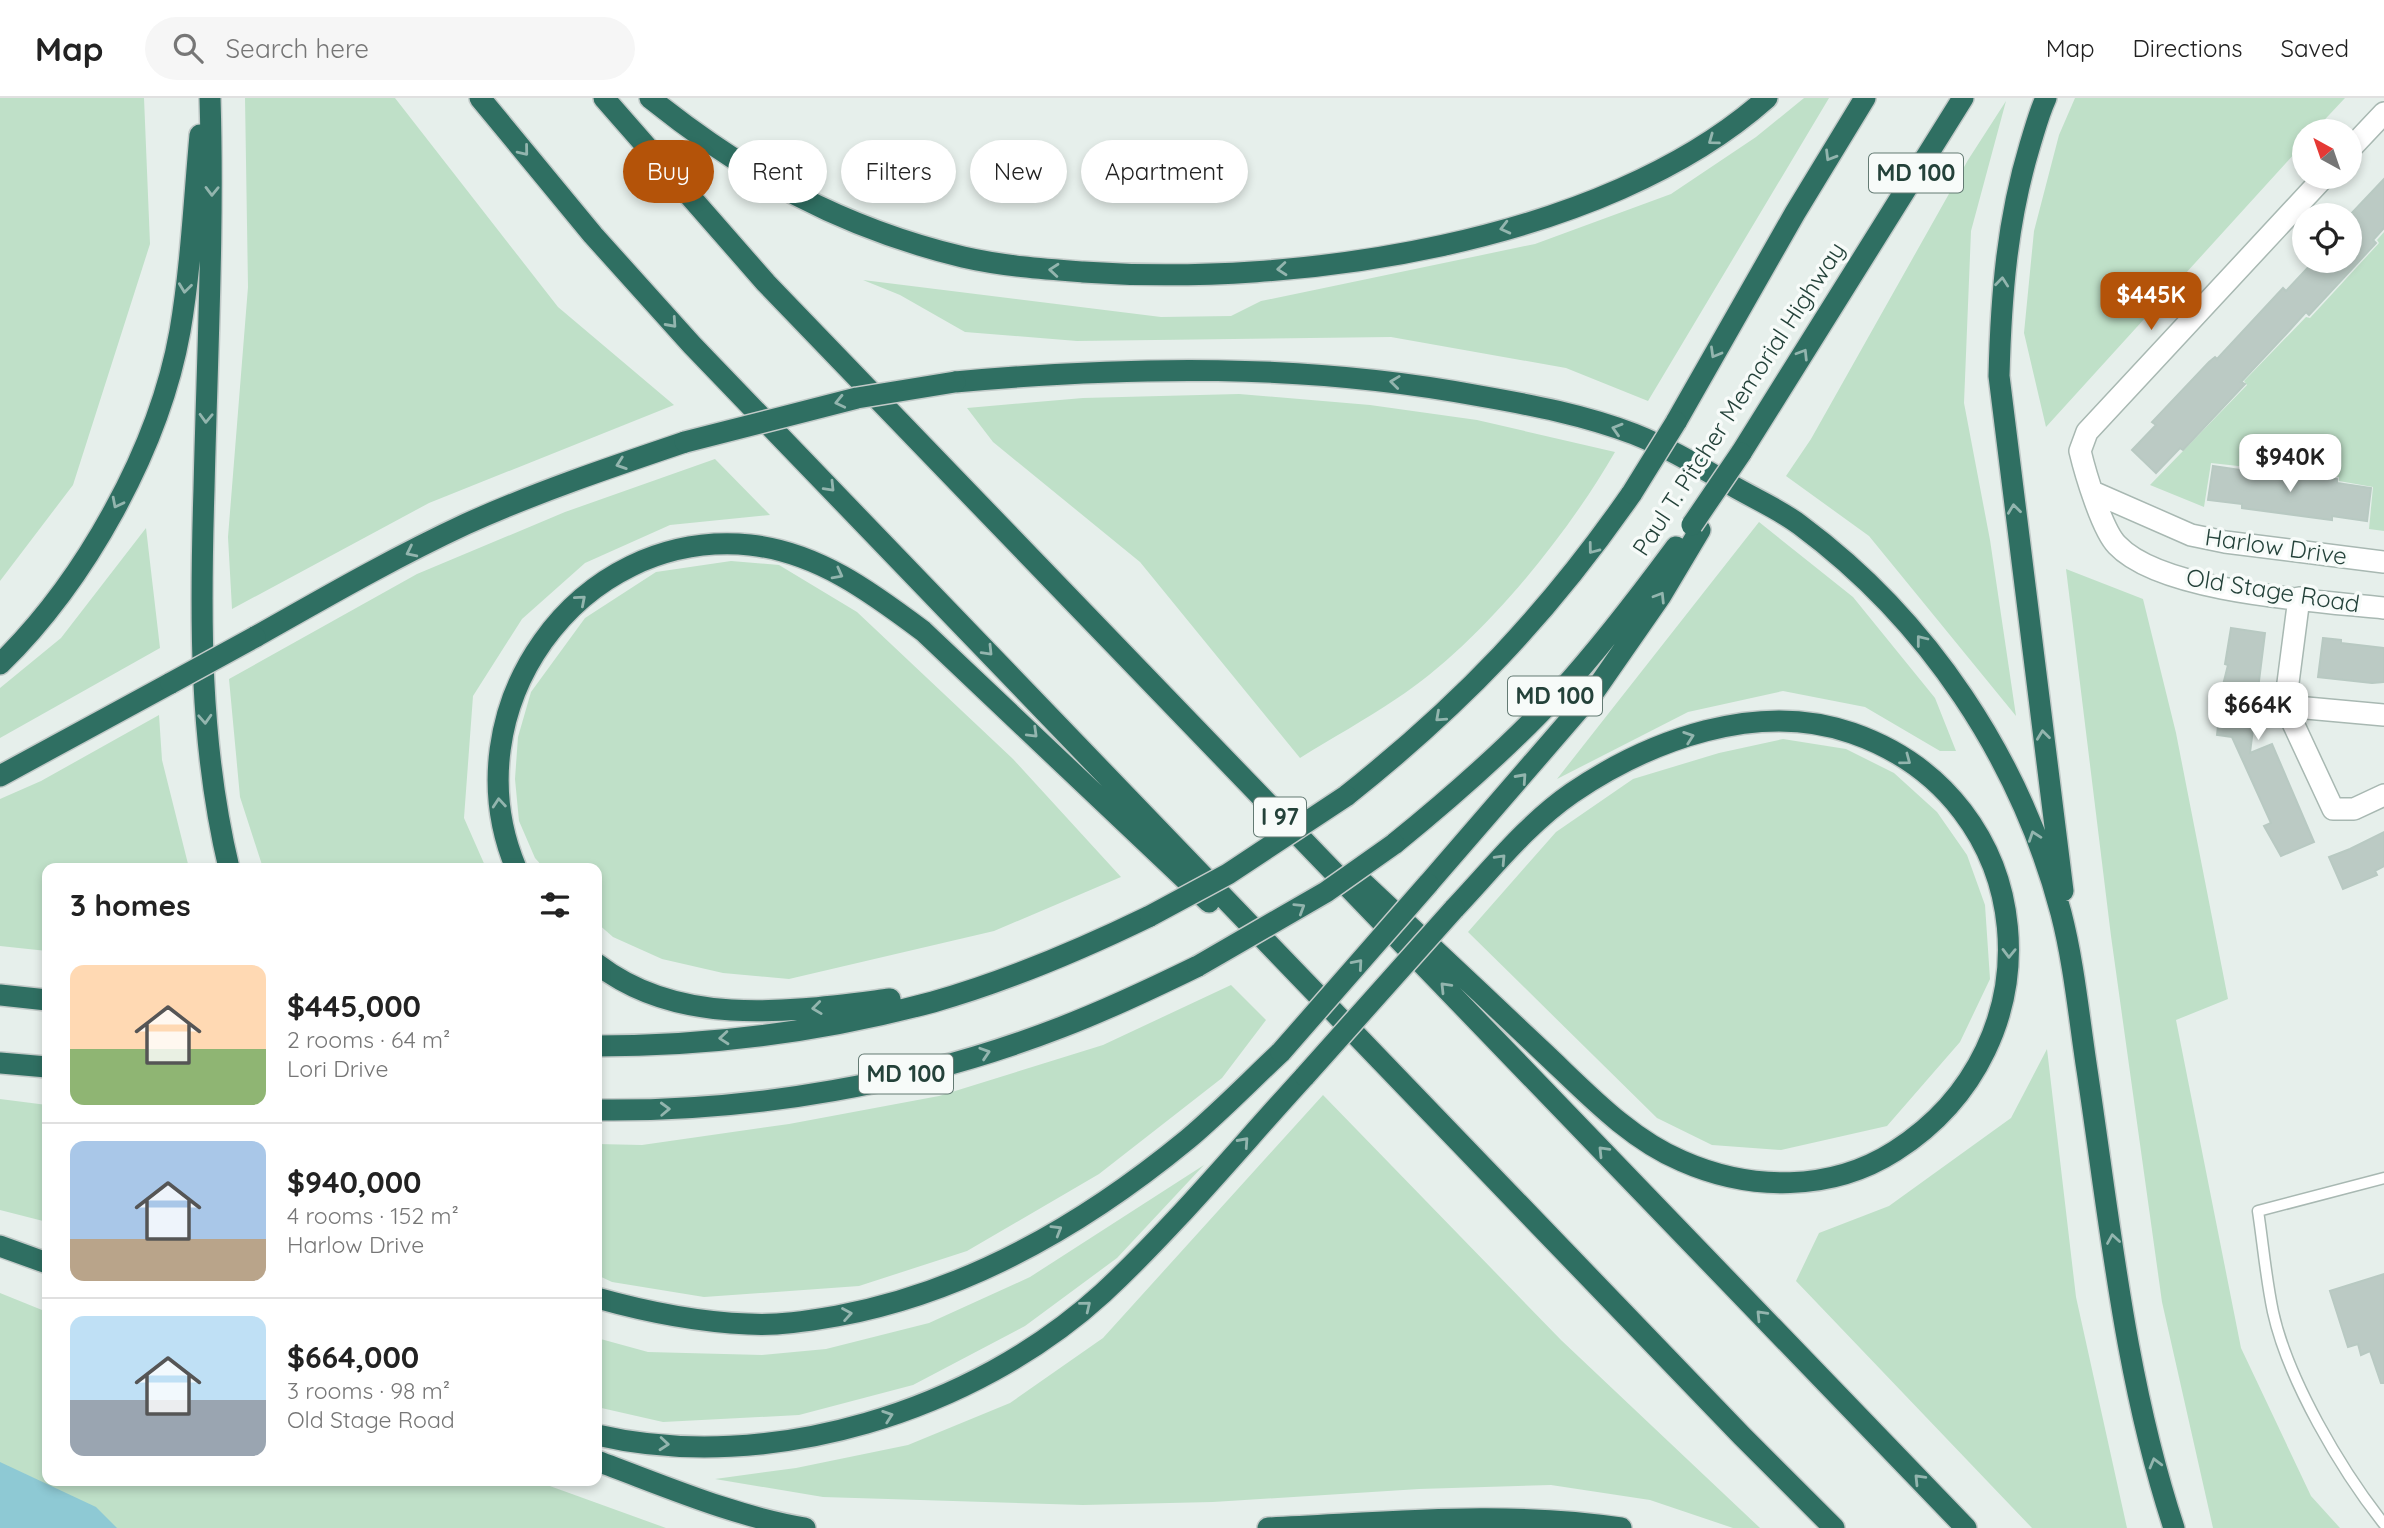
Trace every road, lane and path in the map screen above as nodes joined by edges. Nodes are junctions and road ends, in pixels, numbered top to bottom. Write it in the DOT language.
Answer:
graph roads {
  1 [pos="203,98"];
  2 [pos="210,98"];
  3 [pos="480,98"];
  4 [pos="604,98"];
  5 [pos="650,98"];
  6 [pos="1767,98"];
  7 [pos="1865,98"];
  8 [pos="1964,98"];
  9 [pos="2046,98"];
  10 [pos="2384,113"];
  11 [pos="2362,136"];
  12 [pos="2314,189"];
  13 [pos="2093,492"];
  14 [pos="1696,528"];
  15 [pos="2384,562"];
  16 [pos="2299,598"];
  17 [pos="2384,608"];
  18 [pos="0,664"];
  19 [pos="1161,694"];
  20 [pos="2285,706"];
  21 [pos="2384,715"];
  22 [pos="0,776"];
  23 [pos="2384,795"];
  24 [pos="228,863"];
  25 [pos="514,863"];
  26 [pos="1425,941"];
  27 [pos="1425,941"];
  28 [pos="1425,941"];
  29 [pos="1425,941"];
  30 [pos="602,967"];
  31 [pos="1029,969"];
  32 [pos="0,995"];
  33 [pos="42,999"];
  34 [pos="2079,1021"];
  35 [pos="602,1045"];
  36 [pos="0,1063"];
  37 [pos="42,1067"];
  38 [pos="602,1110"];
  39 [pos="1477,1159"];
  40 [pos="2384,1178"];
  41 [pos="0,1246"];
  42 [pos="42,1261"];
  43 [pos="602,1299"];
  44 [pos="602,1436"];
  45 [pos="602,1463"];
  46 [pos="2384,1524"];
  47 [pos="805,1528"];
  48 [pos="1268,1528"];
  49 [pos="1621,1528"];
  50 [pos="1834,1528"];
  51 [pos="1966,1528"];
  52 [pos="2174,1528"];
  1 -- 18 [label="highway, one-way"];
  2 -- 24 [label="highway, one-way"];
  3 -- 39 [label="highway, one-way"];
  4 -- 19 [label="highway, I 97"];
  6 -- 5 [label="highway, one-way"];
  7 -- 31 [label="highway, Paul T. Pitcher Memorial Highway / MD 100, one-way, bridge"];
  14 -- 8 [label="highway, Paul T. Pitcher Memorial Highway / MD 100, one-way, bridge"];
  34 -- 9 [label="highway, one-way"];
  10 -- 11 [label="street"];
  12 -- 13 [label="street, Old Stage Road"];
  13 -- 15 [label="street, Harlow Drive"];
  13 -- 16 [label="street, Old Stage Road"];
  38 -- 14 [label="highway, Paul T. Pitcher Memorial Highway / MD 100, one-way, bridge"];
  43 -- 14 [label="highway, one-way, bridge"];
  16 -- 17 [label="street, Old Stage Road"];
  16 -- 20 [label="street"];
  29 -- 19 [label="highway, one-way, bridge"];
  51 -- 19 [label="highway, I 97, one-way"];
  20 -- 21 [label="street"];
  20 -- 23 [label="street"];
  34 -- 22 [label="highway, one-way, bridge"];
  25 -- 39 [label="highway, one-way"];
  44 -- 26 [label="highway, one-way, bridge"];
  27 -- 28 [label="highway, one-way, bridge"];
  31 -- 30 [label="highway, one-way"];
  31 -- 35 [label="highway, Paul T. Pitcher Memorial Highway / MD 100, one-way"];
  32 -- 33 [label="highway"];
  52 -- 34 [label="highway, one-way"];
  36 -- 37 [label="highway"];
  39 -- 50 [label="highway"];
  40 -- 46 [label="lane"];
  41 -- 42 [label="highway"];
  45 -- 47 [label="highway"];
  48 -- 49 [label="highway"];
}
